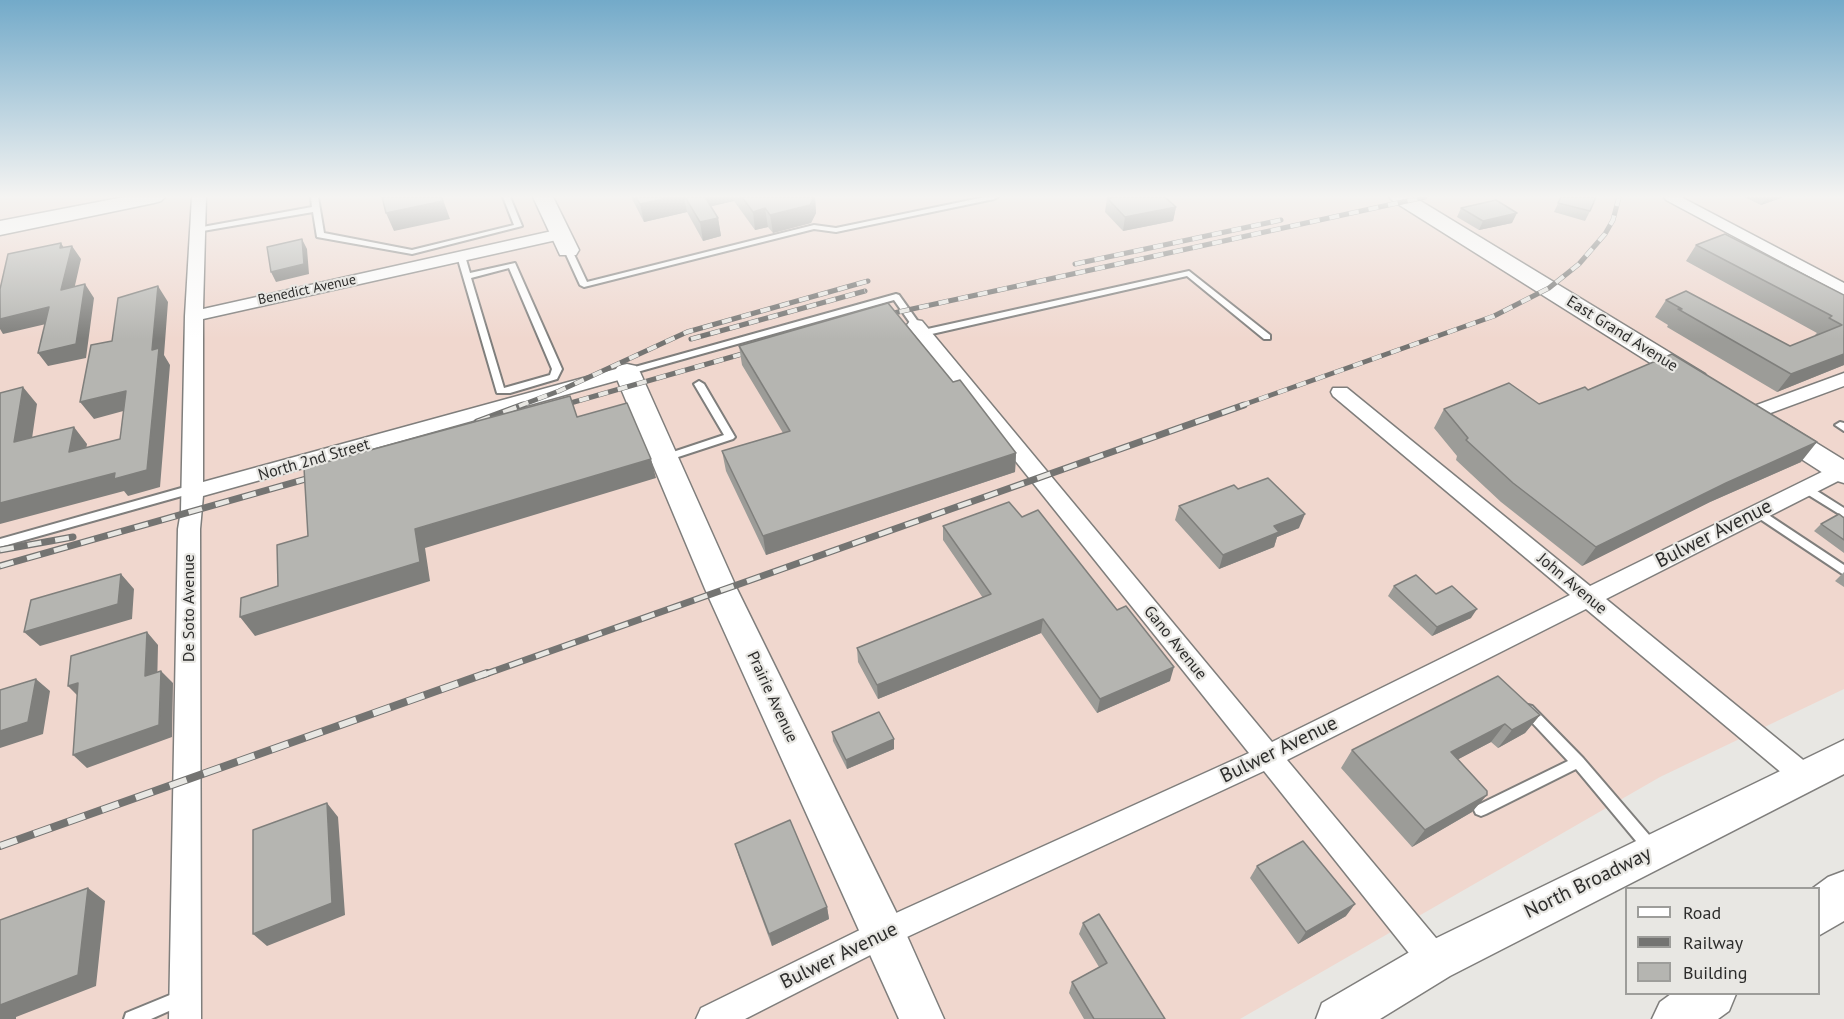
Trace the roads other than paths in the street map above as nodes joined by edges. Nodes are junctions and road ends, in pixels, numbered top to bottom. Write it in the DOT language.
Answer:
graph roads {
  1 [pos="196,245"];
  2 [pos="372,245"];
  3 [pos="441,245"];
  4 [pos="546,245"];
  5 [pos="566,245"];
  6 [pos="744,245"];
  7 [pos="1477,245"];
  8 [pos="1759,245"];
  9 [pos="461,256"];
  10 [pos="468,276"];
  11 [pos="1844,290"];
  12 [pos="194,316"];
  13 [pos="920,329"];
  14 [pos="1267,337"];
  15 [pos="627,372"];
  16 [pos="1844,379"];
  17 [pos="699,384"];
  18 [pos="1340,392"];
  19 [pos="1733,403"];
  20 [pos="664,458"];
  21 [pos="1842,472"];
  22 [pos="1806,488"];
  23 [pos="192,489"];
  24 [pos="1758,512"];
  25 [pos="1844,513"];
  26 [pos="0,543"];
  27 [pos="1844,571"];
  28 [pos="1587,596"];
  29 [pos="1521,703"];
  30 [pos="1844,756"];
  31 [pos="1267,757"];
  32 [pos="1578,762"];
  33 [pos="1804,776"];
  34 [pos="1481,810"];
  35 [pos="1653,851"];
  36 [pos="1844,893"];
  37 [pos="1820,912"];
  38 [pos="884,933"];
  39 [pos="1435,961"];
  40 [pos="1709,995"];
  41 [pos="185,1008"];
  42 [pos="132,1019"];
  43 [pos="712,1019"];
  44 [pos="922,1019"];
  45 [pos="1338,1019"];
  46 [pos="1677,1019"];
  1 -- 12 [label="street, De Soto Avenue"];
  2 -- 3 [label="lane"];
  4 -- 9 [label="street, Benedict Avenue"];
  5 -- 6 [label="lane"];
  7 -- 19 [label="main road, East Grand Avenue"];
  8 -- 11 [label="street"];
  9 -- 10 [label="lane"];
  9 -- 12 [label="street, Benedict Avenue"];
  10 -- 10 [label="lane"];
  12 -- 23 [label="street, De Soto Avenue"];
  13 -- 14 [label="lane"];
  13 -- 15 [label="lane"];
  13 -- 31 [label="street, Gano Avenue"];
  15 -- 20 [label="main road, Prairie Avenue"];
  15 -- 23 [label="street, North 2nd Street"];
  16 -- 19 [label="street"];
  17 -- 20 [label="lane"];
  18 -- 28 [label="street, John Avenue"];
  19 -- 21 [label="main road, East Grand Avenue"];
  20 -- 38 [label="main road, Prairie Avenue"];
  21 -- 22 [label="street, Bulwer Avenue"];
  22 -- 24 [label="street, Bulwer Avenue"];
  22 -- 25 [label="lane"];
  23 -- 26 [label="lane, North 2nd Street"];
  23 -- 41 [label="street, De Soto Avenue"];
  24 -- 27 [label="lane"];
  24 -- 28 [label="street, Bulwer Avenue"];
  28 -- 31 [label="street, Bulwer Avenue"];
  28 -- 33 [label="street, John Avenue"];
  29 -- 32 [label="lane"];
  30 -- 33 [label="main road, North Broadway"];
  31 -- 38 [label="street, Bulwer Avenue"];
  31 -- 39 [label="street, Gano Avenue"];
  32 -- 34 [label="lane"];
  32 -- 35 [label="lane"];
  33 -- 35 [label="main road, North Broadway"];
  35 -- 39 [label="main road, North Broadway"];
  36 -- 37 [label="highway"];
  38 -- 43 [label="street, Bulwer Avenue"];
  38 -- 44 [label="main road, Prairie Avenue"];
  39 -- 45 [label="main road, North Broadway"];
  40 -- 46 [label="highway"];
  41 -- 42 [label="lane"];
}
